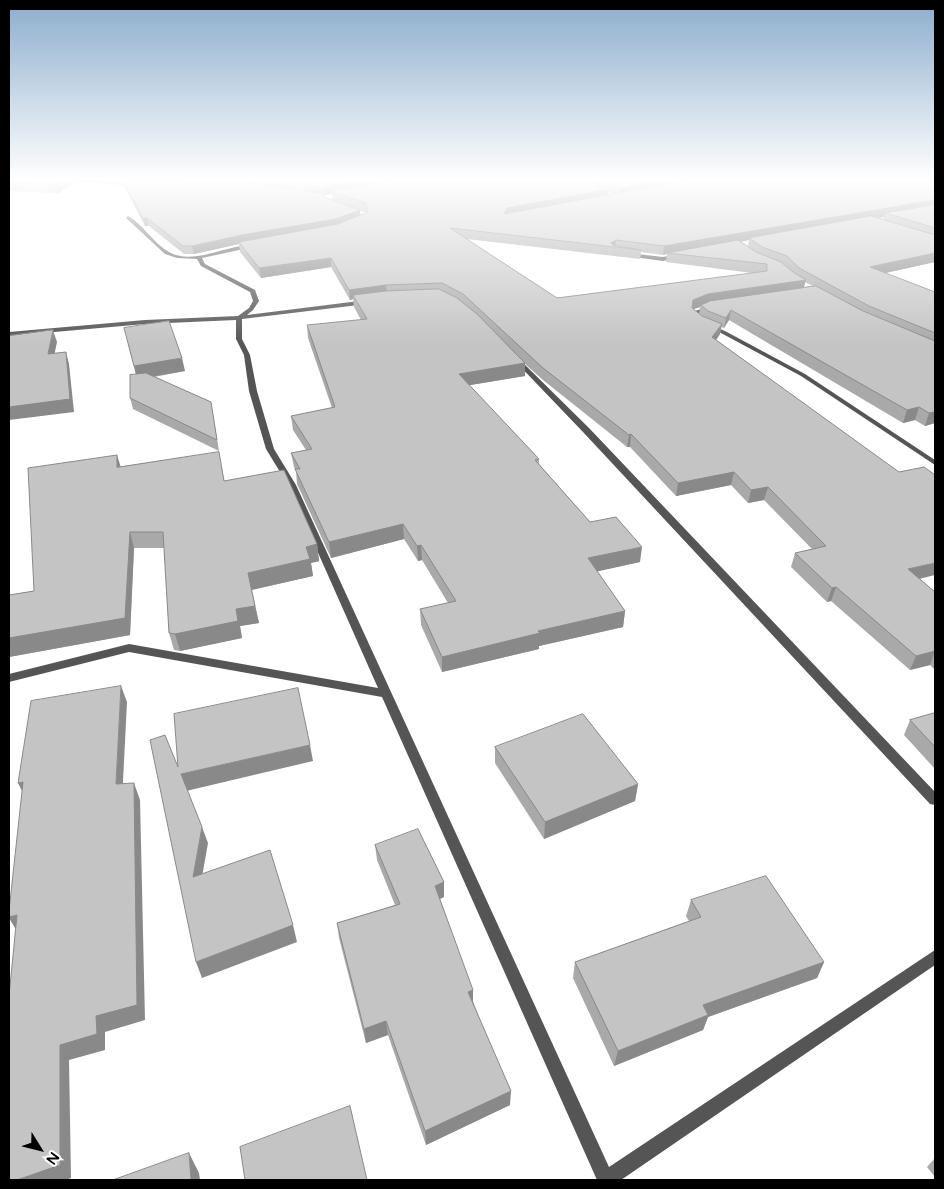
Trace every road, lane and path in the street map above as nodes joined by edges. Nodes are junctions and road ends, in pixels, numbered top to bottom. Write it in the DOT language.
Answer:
graph roads {
  1 [pos="146,233"];
  2 [pos="262,244"];
  3 [pos="623,254"];
  4 [pos="682,256"];
  5 [pos="199,258"];
  6 [pos="378,300"];
  7 [pos="721,306"];
  8 [pos="239,318"];
  9 [pos="9,334"];
  10 [pos="507,350"];
  11 [pos="935,462"];
  12 [pos="9,678"];
  13 [pos="387,694"];
  14 [pos="935,800"];
  15 [pos="935,957"];
  16 [pos="606,1180"];
  1 -- 5 [label="street"];
  2 -- 5 [label="street"];
  3 -- 4 [label="street"];
  5 -- 8 [label="street"];
  6 -- 8 [label="street"];
  7 -- 11 [label="street"];
  8 -- 9 [label="street"];
  8 -- 13 [label="street"];
  10 -- 14 [label="street"];
  12 -- 13 [label="street"];
  13 -- 16 [label="street"];
  15 -- 16 [label="street"];
}
